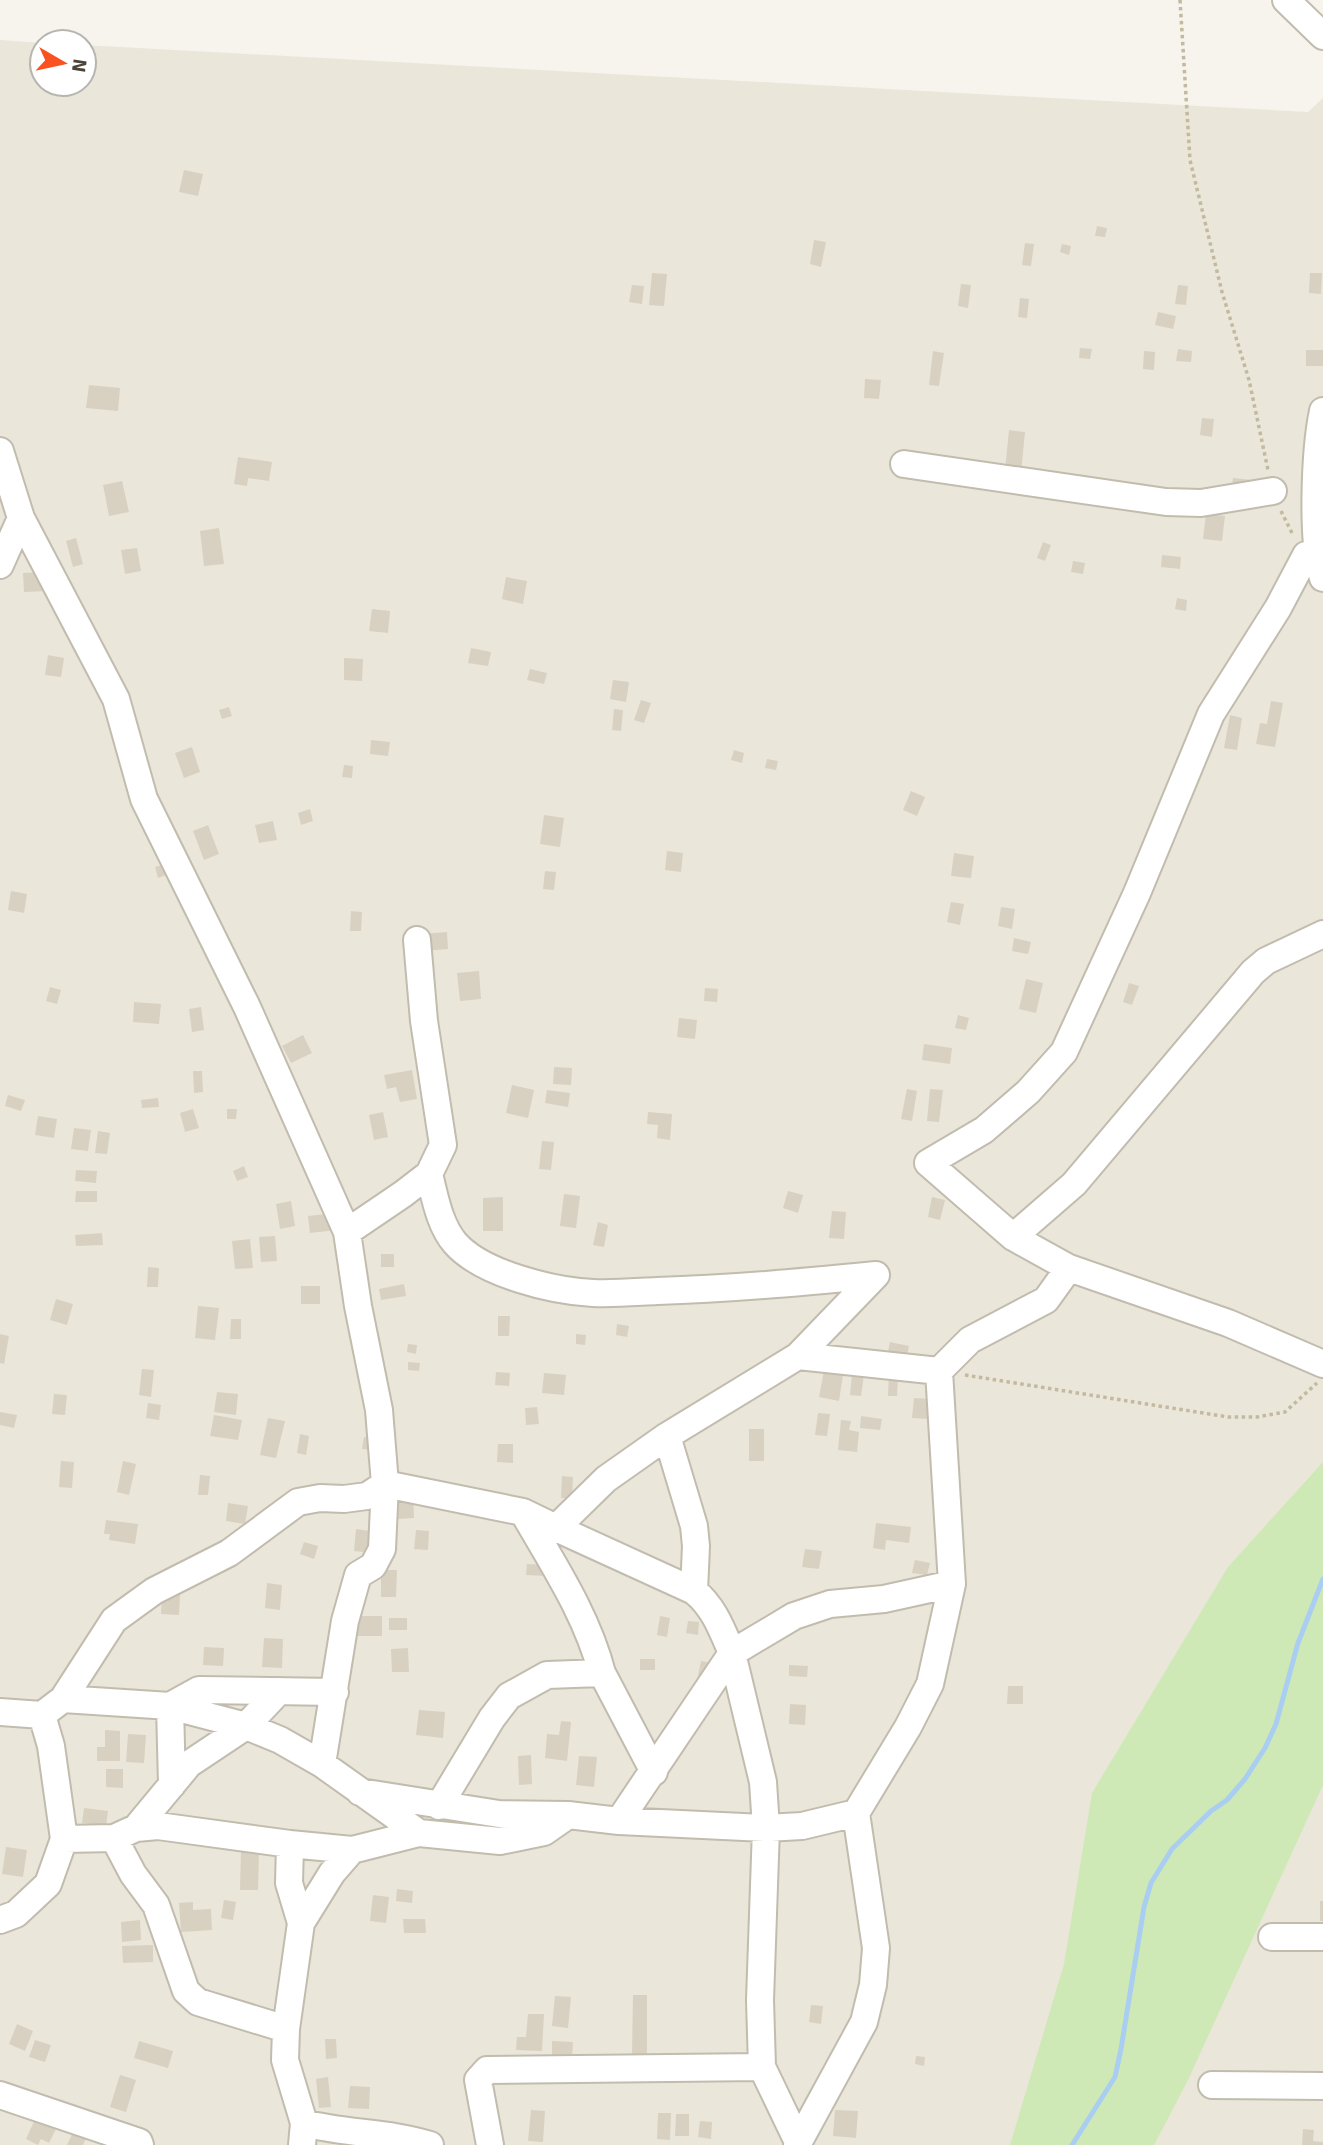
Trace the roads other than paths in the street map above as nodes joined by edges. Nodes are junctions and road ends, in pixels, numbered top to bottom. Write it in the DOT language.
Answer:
graph roads {
  1 [pos="1286,0"];
  2 [pos="1323,36"];
  3 [pos="1323,411"];
  4 [pos="0,451"];
  5 [pos="904,464"];
  6 [pos="1273,491"];
  7 [pos="21,518"];
  8 [pos="1306,555"];
  9 [pos="0,565"];
  10 [pos="1323,578"];
  11 [pos="1323,934"];
  12 [pos="417,940"];
  13 [pos="429,1174"];
  14 [pos="347,1232"];
  15 [pos="1013,1237"];
  16 [pos="1069,1268"];
  17 [pos="798,1356"];
  18 [pos="1323,1364"];
  19 [pos="939,1371"];
  20 [pos="667,1436"];
  21 [pos="384,1485"];
  22 [pos="523,1512"];
  23 [pos="555,1528"];
  24 [pos="952,1584"];
  25 [pos="694,1591"];
  26 [pos="732,1653"];
  27 [pos="602,1673"];
  28 [pos="279,1691"];
  29 [pos="335,1692"];
  30 [pos="63,1699"];
  31 [pos="170,1706"];
  32 [pos="0,1712"];
  33 [pos="41,1715"];
  34 [pos="246,1726"];
  35 [pos="322,1764"];
  36 [pos="654,1772"];
  37 [pos="172,1784"];
  38 [pos="360,1792"];
  39 [pos="439,1806"];
  40 [pos="856,1813"];
  41 [pos="568,1815"];
  42 [pos="620,1821"];
  43 [pos="766,1828"];
  44 [pos="125,1833"];
  45 [pos="419,1833"];
  46 [pos="64,1839"];
  47 [pos="290,1844"];
  48 [pos="352,1850"];
  49 [pos="0,1920"];
  50 [pos="301,1923"];
  51 [pos="1272,1937"];
  52 [pos="1323,1937"];
  53 [pos="286,2029"];
  54 [pos="762,2067"];
  55 [pos="1212,2085"];
  56 [pos="1323,2086"];
  57 [pos="0,2095"];
  58 [pos="303,2134"];
  59 [pos="797,2143"];
  60 [pos="141,2145"];
  61 [pos="430,2145"];
  62 [pos="490,2145"];
  1 -- 2 [label="street"];
  3 -- 10 [label="street"];
  4 -- 7 [label="street"];
  5 -- 6 [label="street"];
  7 -- 9 [label="street"];
  7 -- 14 [label="street"];
  8 -- 15 [label="street"];
  11 -- 15 [label="street"];
  12 -- 13 [label="street"];
  13 -- 14 [label="street"];
  13 -- 17 [label="street"];
  14 -- 21 [label="street"];
  15 -- 16 [label="street"];
  16 -- 18 [label="street"];
  16 -- 19 [label="street"];
  17 -- 19 [label="street"];
  17 -- 20 [label="street"];
  19 -- 24 [label="street"];
  20 -- 23 [label="street"];
  20 -- 25 [label="street"];
  21 -- 22 [label="street"];
  21 -- 29 [label="street"];
  21 -- 30 [label="street"];
  22 -- 23 [label="street"];
  22 -- 27 [label="street"];
  23 -- 25 [label="street"];
  24 -- 26 [label="street"];
  24 -- 40 [label="street"];
  25 -- 26 [label="street"];
  26 -- 36 [label="street"];
  26 -- 43 [label="street"];
  27 -- 36 [label="street"];
  27 -- 39 [label="street"];
  28 -- 29 [label="street"];
  28 -- 31 [label="street"];
  28 -- 34 [label="street"];
  29 -- 35 [label="street"];
  30 -- 31 [label="street"];
  30 -- 33 [label="street"];
  31 -- 34 [label="street"];
  31 -- 37 [label="street"];
  32 -- 33 [label="street"];
  33 -- 46 [label="street"];
  34 -- 35 [label="street"];
  34 -- 37 [label="street"];
  35 -- 38 [label="street"];
  36 -- 42 [label="street"];
  37 -- 44 [label="street"];
  38 -- 39 [label="street"];
  38 -- 45 [label="street"];
  39 -- 41 [label="street"];
  40 -- 43 [label="street"];
  40 -- 59 [label="street"];
  41 -- 42 [label="street"];
  41 -- 45 [label="street"];
  42 -- 43 [label="street"];
  43 -- 54 [label="street"];
  44 -- 46 [label="street"];
  44 -- 47 [label="street"];
  44 -- 53 [label="street"];
  45 -- 48 [label="street"];
  46 -- 49 [label="street"];
  47 -- 48 [label="street"];
  47 -- 50 [label="street"];
  48 -- 50 [label="street"];
  50 -- 53 [label="street"];
  51 -- 52 [label="street"];
  53 -- 58 [label="street"];
  54 -- 59 [label="street"];
  54 -- 62 [label="street"];
  55 -- 56 [label="street"];
  57 -- 60 [label="street"];
  58 -- 61 [label="street"];
}
